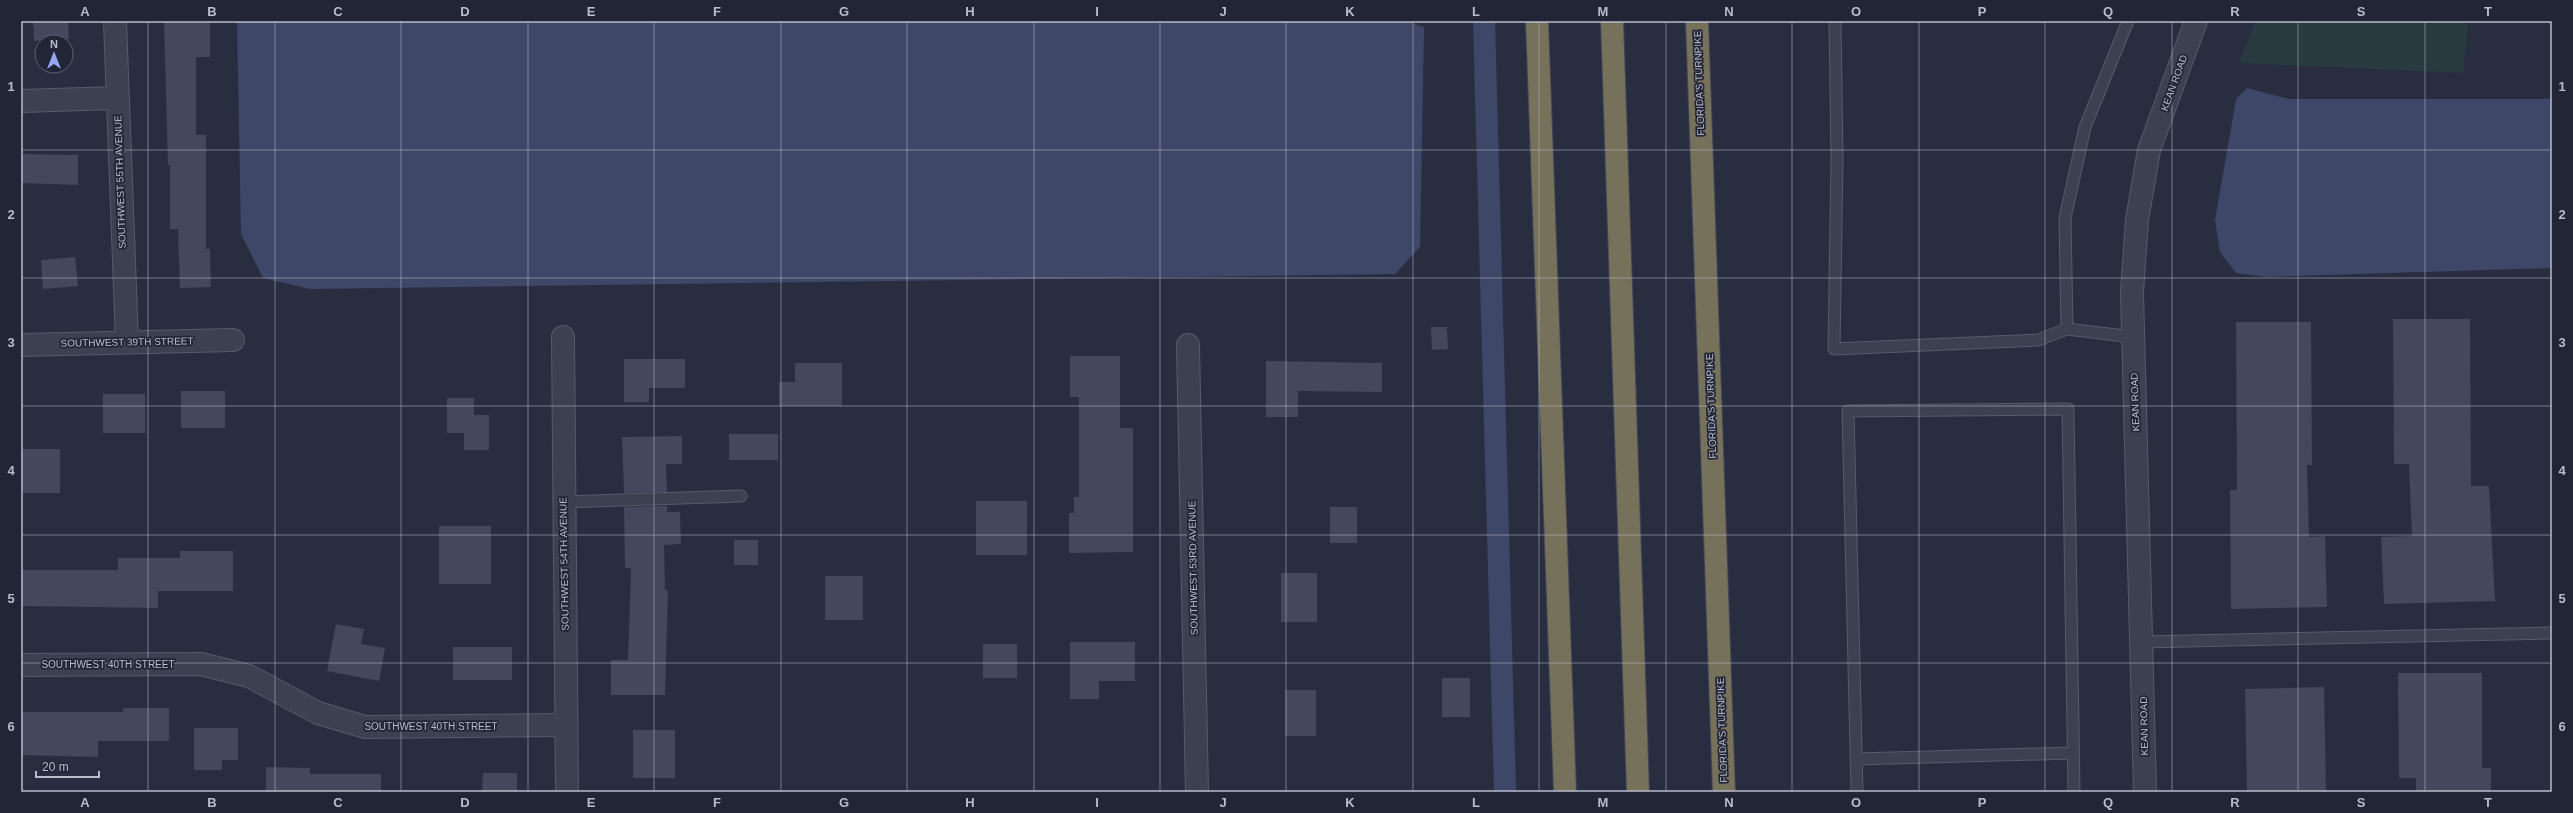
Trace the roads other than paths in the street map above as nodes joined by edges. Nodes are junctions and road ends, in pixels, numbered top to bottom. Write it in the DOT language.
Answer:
graph roads {
  1 [pos="115,21"];
  2 [pos="1537,21"];
  3 [pos="1612,21"];
  4 [pos="1697,21"];
  5 [pos="1835,21"];
  6 [pos="2128,21"];
  7 [pos="2196,21"];
  8 [pos="117,98"];
  9 [pos="21,101"];
  10 [pos="2067,329"];
  11 [pos="563,337"];
  12 [pos="2133,337"];
  13 [pos="233,340"];
  14 [pos="127,342"];
  15 [pos="21,345"];
  16 [pos="1188,345"];
  17 [pos="741,496"];
  18 [pos="563,502"];
  19 [pos="2552,633"];
  20 [pos="2142,642"];
  21 [pos="21,665"];
  22 [pos="566,725"];
  23 [pos="2073,753"];
  24 [pos="1856,759"];
  25 [pos="567,792"];
  26 [pos="1197,792"];
  27 [pos="1565,792"];
  28 [pos="1638,792"];
  29 [pos="1724,792"];
  30 [pos="1857,792"];
  31 [pos="2074,792"];
  32 [pos="2145,792"];
  1 -- 8 [label="street, SOUTHWEST 55TH AVENUE"];
  2 -- 27 [label="highway"];
  3 -- 28 [label="highway"];
  4 -- 29 [label="highway, FLORIDA'S TURNPIKE"];
  5 -- 10 [label="lane"];
  6 -- 10 [label="lane"];
  7 -- 12 [label="street, KEAN ROAD"];
  8 -- 9 [label="street"];
  8 -- 14 [label="street, SOUTHWEST 55TH AVENUE"];
  10 -- 12 [label="lane"];
  11 -- 18 [label="street, SOUTHWEST 54TH AVENUE"];
  12 -- 20 [label="street, KEAN ROAD"];
  13 -- 14 [label="street, SOUTHWEST 39TH STREET"];
  14 -- 15 [label="street, SOUTHWEST 39TH STREET"];
  16 -- 26 [label="street, SOUTHWEST 53RD AVENUE"];
  17 -- 18 [label="lane"];
  18 -- 22 [label="street, SOUTHWEST 54TH AVENUE"];
  19 -- 20 [label="lane"];
  20 -- 32 [label="street, KEAN ROAD"];
  21 -- 22 [label="street, SOUTHWEST 40TH STREET"];
  22 -- 25 [label="street, SOUTHWEST 54TH AVENUE"];
  23 -- 24 [label="lane"];
  23 -- 24 [label="lane"];
  23 -- 31 [label="lane"];
  24 -- 30 [label="lane"];
}
